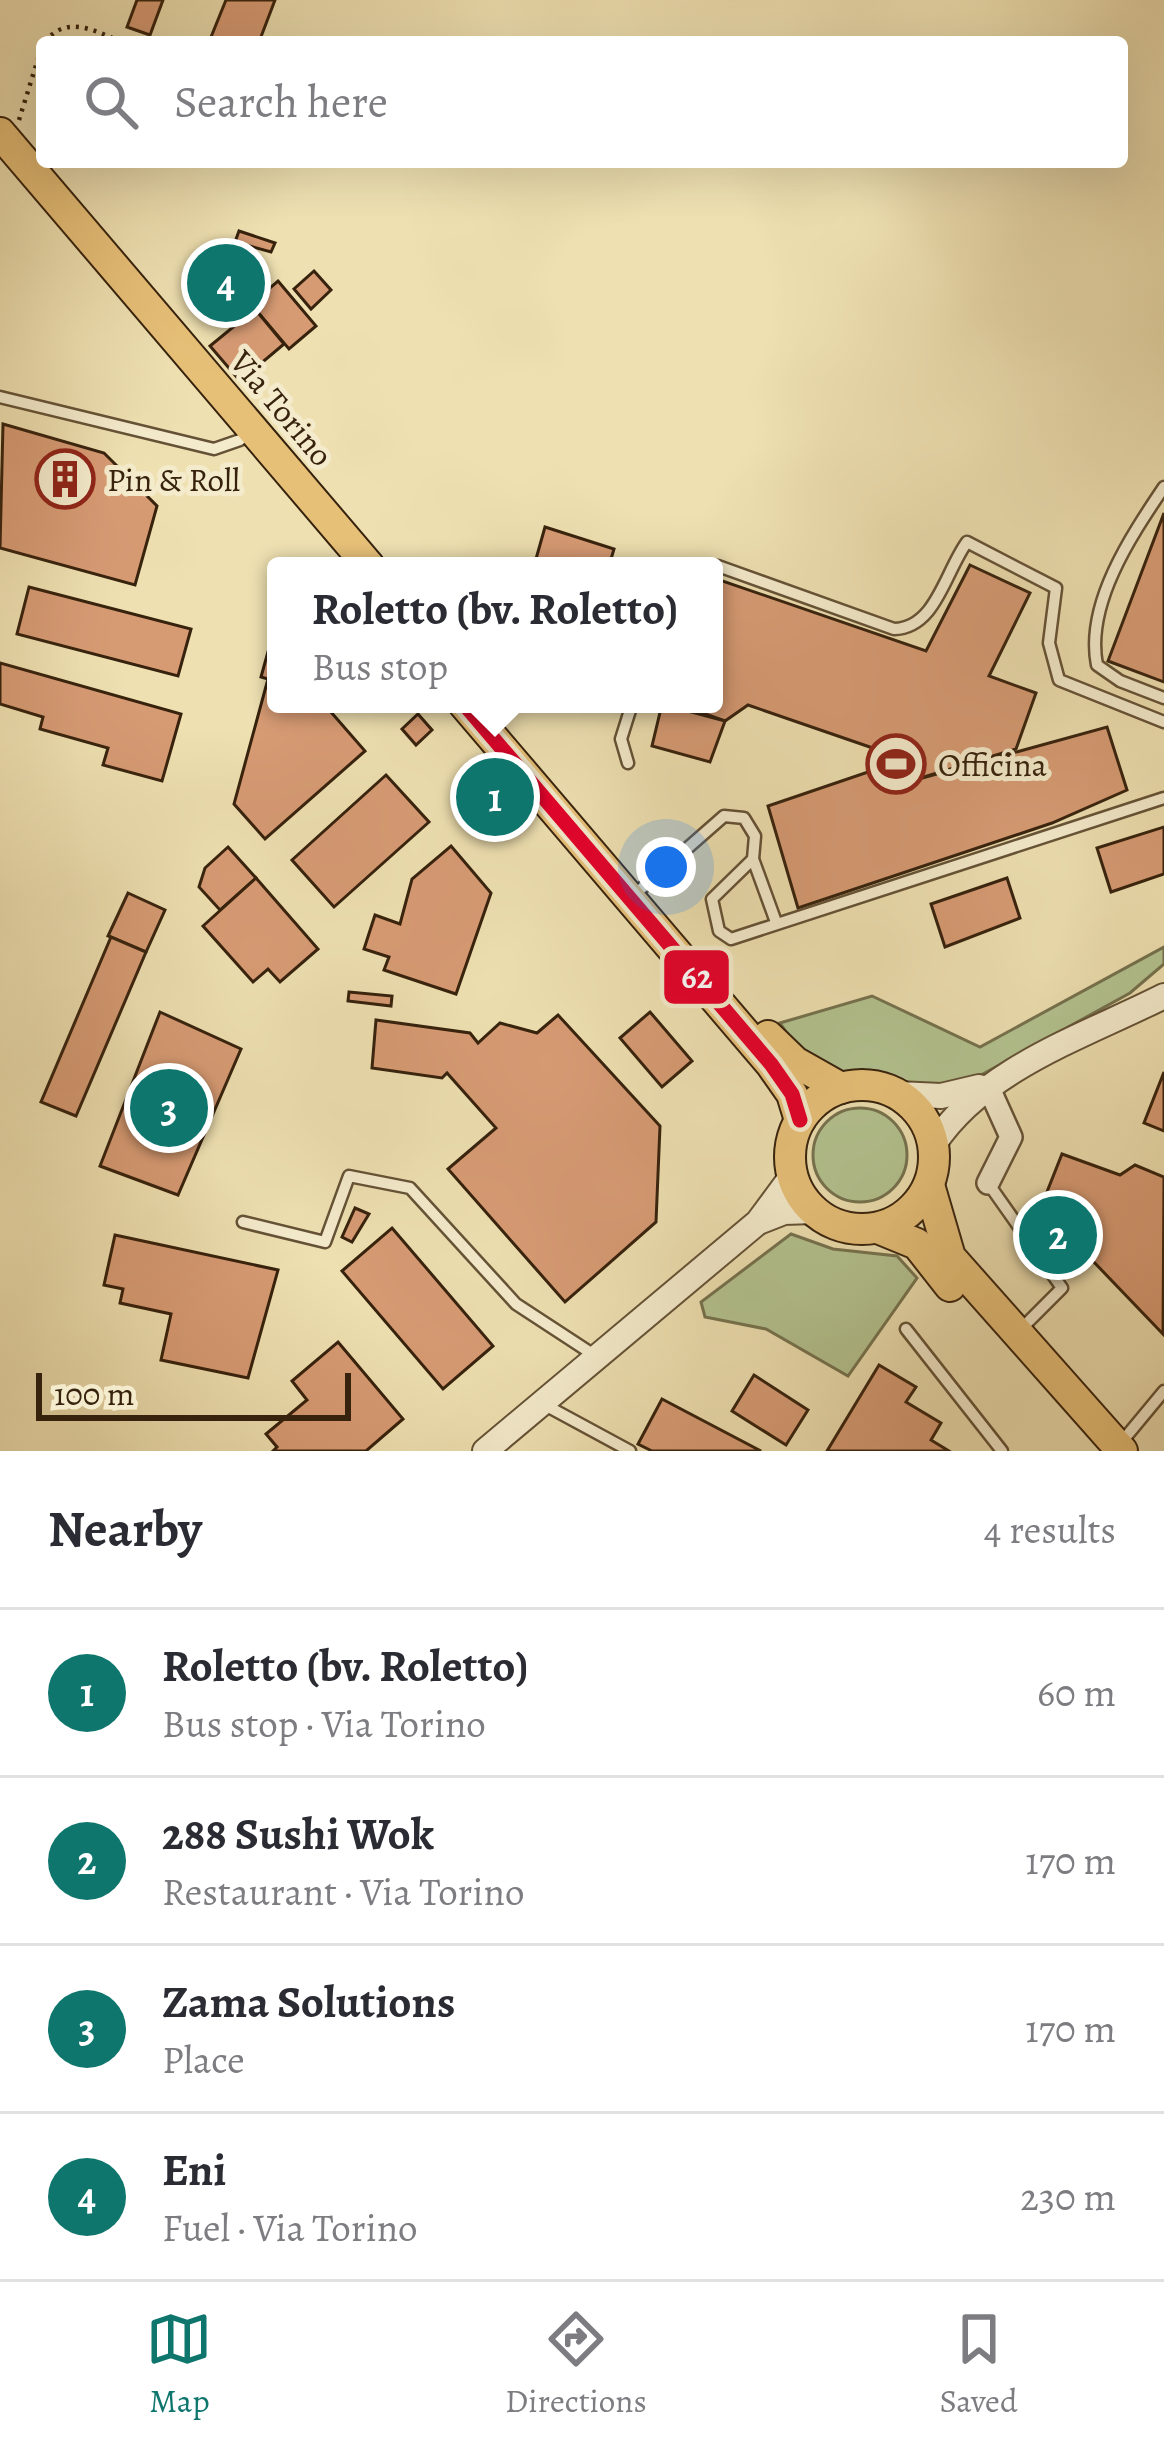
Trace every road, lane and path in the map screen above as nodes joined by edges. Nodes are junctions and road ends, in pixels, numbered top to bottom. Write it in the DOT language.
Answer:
graph roads {
  1 [pos="50,36"];
  2 [pos="102,36"];
  3 [pos="36,68"];
  4 [pos="2,144"];
  5 [pos="0,398"];
  6 [pos="240,440"];
  7 [pos="1164,487"];
  8 [pos="340,557"];
  9 [pos="361,557"];
  10 [pos="723,568"];
  11 [pos="1164,698"];
  12 [pos="472,713"];
  13 [pos="494,713"];
  14 [pos="629,713"];
  15 [pos="1164,722"];
  16 [pos="628,763"];
  17 [pos="1164,798"];
  18 [pos="753,859"];
  19 [pos="642,888"];
  20 [pos="776,922"];
  21 [pos="1162,996"];
  22 [pos="988,1086"];
  23 [pos="841,1088"];
  24 [pos="898,1094"];
  25 [pos="800,1120"];
  26 [pos="934,1144"];
  27 [pos="792,1175"];
  28 [pos="988,1183"];
  29 [pos="929,1185"];
  30 [pos="814,1211"];
  31 [pos="243,1222"];
  32 [pos="758,1222"];
  33 [pos="878,1228"];
  34 [pos="906,1329"];
  35 [pos="1016,1334"];
  36 [pos="597,1357"];
  37 [pos="1164,1391"];
  38 [pos="542,1403"];
  39 [pos="1111,1450"];
  40 [pos="485,1451"];
  41 [pos="630,1451"];
  42 [pos="1002,1451"];
  1 -- 2 [label="path"];
  3 -- 4 [label="path"];
  4 -- 6 [label="main road, Via Torino"];
  4 -- 9 [label="main road, Via Torino"];
  5 -- 6 [label="lane"];
  6 -- 8 [label="main road, Via Torino"];
  7 -- 11 [label="lane"];
  10 -- 15 [label="lane"];
  12 -- 25 [label="main road"];
  13 -- 19 [label="main road"];
  14 -- 16 [label="lane"];
  17 -- 20 [label="lane"];
  18 -- 19 [label="lane"];
  18 -- 20 [label="lane"];
  18 -- 20 [label="lane"];
  19 -- 23 [label="main road"];
  21 -- 22 [label="street"];
  22 -- 24 [label="street"];
  22 -- 26 [label="street"];
  22 -- 28 [label="street"];
  23 -- 24 [label="main road"];
  23 -- 25 [label="main road"];
  24 -- 26 [label="main road"];
  25 -- 27 [label="main road"];
  26 -- 29 [label="main road"];
  27 -- 30 [label="main road"];
  27 -- 32 [label="street"];
  28 -- 35 [label="lane"];
  29 -- 33 [label="main road"];
  29 -- 35 [label="main road"];
  30 -- 32 [label="street"];
  30 -- 33 [label="main road"];
  31 -- 36 [label="lane"];
  32 -- 36 [label="street"];
  33 -- 39 [label="main road"];
  34 -- 42 [label="lane"];
  35 -- 39 [label="main road"];
  36 -- 38 [label="street"];
  37 -- 39 [label="lane"];
  38 -- 40 [label="street"];
  38 -- 41 [label="lane"];
}
